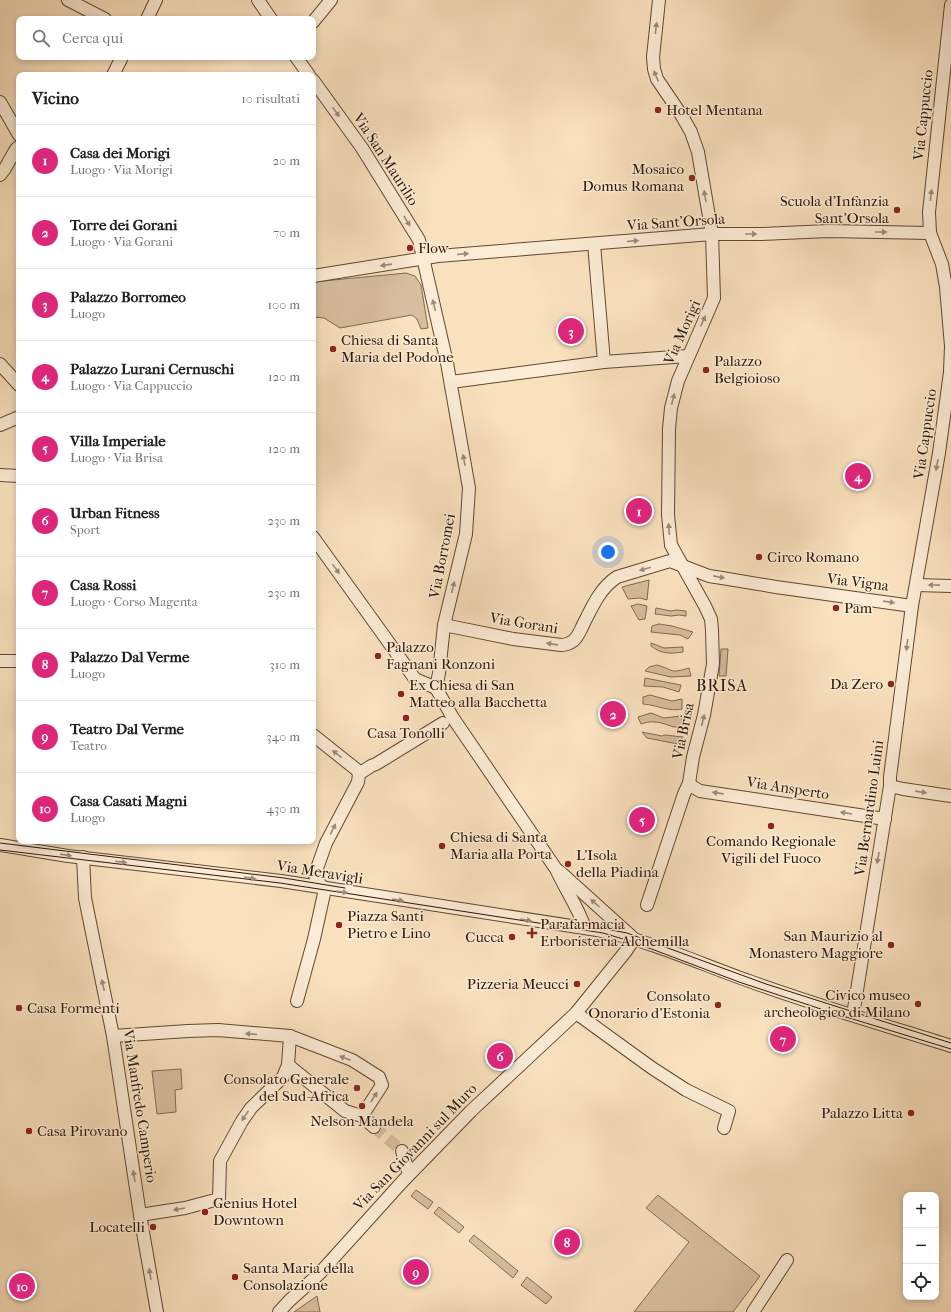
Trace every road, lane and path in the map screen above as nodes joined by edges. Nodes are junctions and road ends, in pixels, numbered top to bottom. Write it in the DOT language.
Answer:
graph roads {
  1 [pos="68,0"];
  2 [pos="156,0"];
  3 [pos="258,0"];
  4 [pos="331,0"];
  5 [pos="659,0"];
  6 [pos="951,5"];
  7 [pos="99,16"];
  8 [pos="148,16"];
  9 [pos="269,16"];
  10 [pos="316,18"];
  11 [pos="120,60"];
  12 [pos="298,60"];
  13 [pos="114,72"];
  14 [pos="306,72"];
  15 [pos="316,86"];
  16 [pos="0,102"];
  17 [pos="16,130"];
  18 [pos="16,148"];
  19 [pos="3,171"];
  20 [pos="930,233"];
  21 [pos="712,234"];
  22 [pos="594,244"];
  23 [pos="424,259"];
  24 [pos="316,276"];
  25 [pos="688,356"];
  26 [pos="604,362"];
  27 [pos="0,364"];
  28 [pos="16,382"];
  29 [pos="451,382"];
  30 [pos="16,418"];
  31 [pos="0,425"];
  32 [pos="0,475"];
  33 [pos="16,476"];
  34 [pos="316,542"];
  35 [pos="682,565"];
  36 [pos="916,585"];
  37 [pos="951,586"];
  38 [pos="912,606"];
  39 [pos="444,625"];
  40 [pos="0,661"];
  41 [pos="16,661"];
  42 [pos="436,688"];
  43 [pos="443,723"];
  44 [pos="316,737"];
  45 [pos="359,774"];
  46 [pos="689,783"];
  47 [pos="890,786"];
  48 [pos="951,796"];
  49 [pos="885,819"];
  50 [pos="0,845"];
  51 [pos="83,858"];
  52 [pos="556,869"];
  53 [pos="325,889"];
  54 [pos="648,905"];
  55 [pos="585,928"];
  56 [pos="634,939"];
  57 [pos="297,1001"];
  58 [pos="576,1013"];
  59 [pos="853,1015"];
  60 [pos="113,1036"];
  61 [pos="290,1036"];
  62 [pos="951,1046"];
  63 [pos="288,1065"];
  64 [pos="362,1116"];
  65 [pos="374,1127"];
  66 [pos="724,1128"];
  67 [pos="402,1151"];
  68 [pos="409,1174"];
  69 [pos="140,1215"];
  70 [pos="787,1260"];
  71 [pos="156,1312"];
  72 [pos="279,1312"];
  73 [pos="752,1312"];
  1 -- 7 [label="street"];
  2 -- 8 [label="street"];
  3 -- 9 [label="street"];
  4 -- 10 [label="street"];
  21 -- 5 [label="street, Via Morigi, one-way"];
  20 -- 6 [label="street, Via Cappuccio, one-way"];
  11 -- 13 [label="street"];
  12 -- 14 [label="street, Via San Maurilio"];
  15 -- 23 [label="street, Via San Maurilio, one-way"];
  16 -- 17 [label="street"];
  18 -- 19 [label="street"];
  21 -- 20 [label="street, Via Sant'Orsola, one-way"];
  20 -- 36 [label="street, Via Cappuccio, one-way"];
  22 -- 21 [label="street, Via Sant'Orsola, one-way"];
  25 -- 21 [label="street, Via Morigi, one-way"];
  23 -- 22 [label="street, Via Sant'Orsola, one-way"];
  22 -- 26 [label="street"];
  23 -- 24 [label="street, Via Sant'Orsola, one-way"];
  29 -- 23 [label="street, Via San Maurilio, one-way"];
  25 -- 26 [label="street"];
  35 -- 25 [label="street, Via Morigi, one-way"];
  26 -- 29 [label="street"];
  27 -- 28 [label="street"];
  39 -- 29 [label="street, Via Borromei, one-way"];
  30 -- 31 [label="street"];
  32 -- 33 [label="street"];
  34 -- 42 [label="street, one-way"];
  35 -- 38 [label="street, Via Vigna, one-way"];
  35 -- 39 [label="street, Via Gorani, one-way"];
  46 -- 35 [label="street, Via Brisa, one-way"];
  37 -- 36 [label="street, one-way"];
  36 -- 38 [label="street, Via Cappuccio"];
  38 -- 47 [label="street, Via Bernardino Luini, one-way"];
  39 -- 42 [label="street, Via Borromei"];
  40 -- 41 [label="street"];
  42 -- 52 [label="street"];
  43 -- 45 [label="street"];
  45 -- 44 [label="street, one-way"];
  53 -- 45 [label="street, one-way"];
  49 -- 46 [label="street, Via Ansperto, one-way"];
  46 -- 54 [label="street, Via Brisa"];
  47 -- 48 [label="street, one-way"];
  47 -- 49 [label="street, Via Bernardino Luini"];
  49 -- 59 [label="street, Via Bernardino Luini, one-way"];
  50 -- 51 [label="street, Via Meravigli, one-way"];
  51 -- 53 [label="street, Via Meravigli, one-way"];
  60 -- 51 [label="street, Via Manfredo Camperio, one-way"];
  52 -- 55 [label="street"];
  56 -- 52 [label="street, one-way"];
  53 -- 55 [label="street, Via Meravigli, one-way"];
  53 -- 57 [label="street"];
  55 -- 56 [label="street, Via Meravigli"];
  56 -- 58 [label="street, Via San Giovanni sul Muro"];
  56 -- 59 [label="street, Via Meravigli"];
  58 -- 66 [label="street"];
  58 -- 68 [label="street, Via San Giovanni sul Muro"];
  59 -- 62 [label="street, Via Meravigli"];
  61 -- 60 [label="street, one-way"];
  69 -- 60 [label="street, Via Manfredo Camperio, one-way"];
  61 -- 63 [label="street"];
  64 -- 61 [label="street, one-way"];
  63 -- 64 [label="street"];
  63 -- 69 [label="street, one-way"];
  64 -- 65 [label="street"];
  67 -- 68 [label="street"];
  68 -- 72 [label="street, Via San Giovanni sul Muro"];
  71 -- 69 [label="street, Via Manfredo Camperio, one-way"];
  70 -- 73 [label="street"];
}
